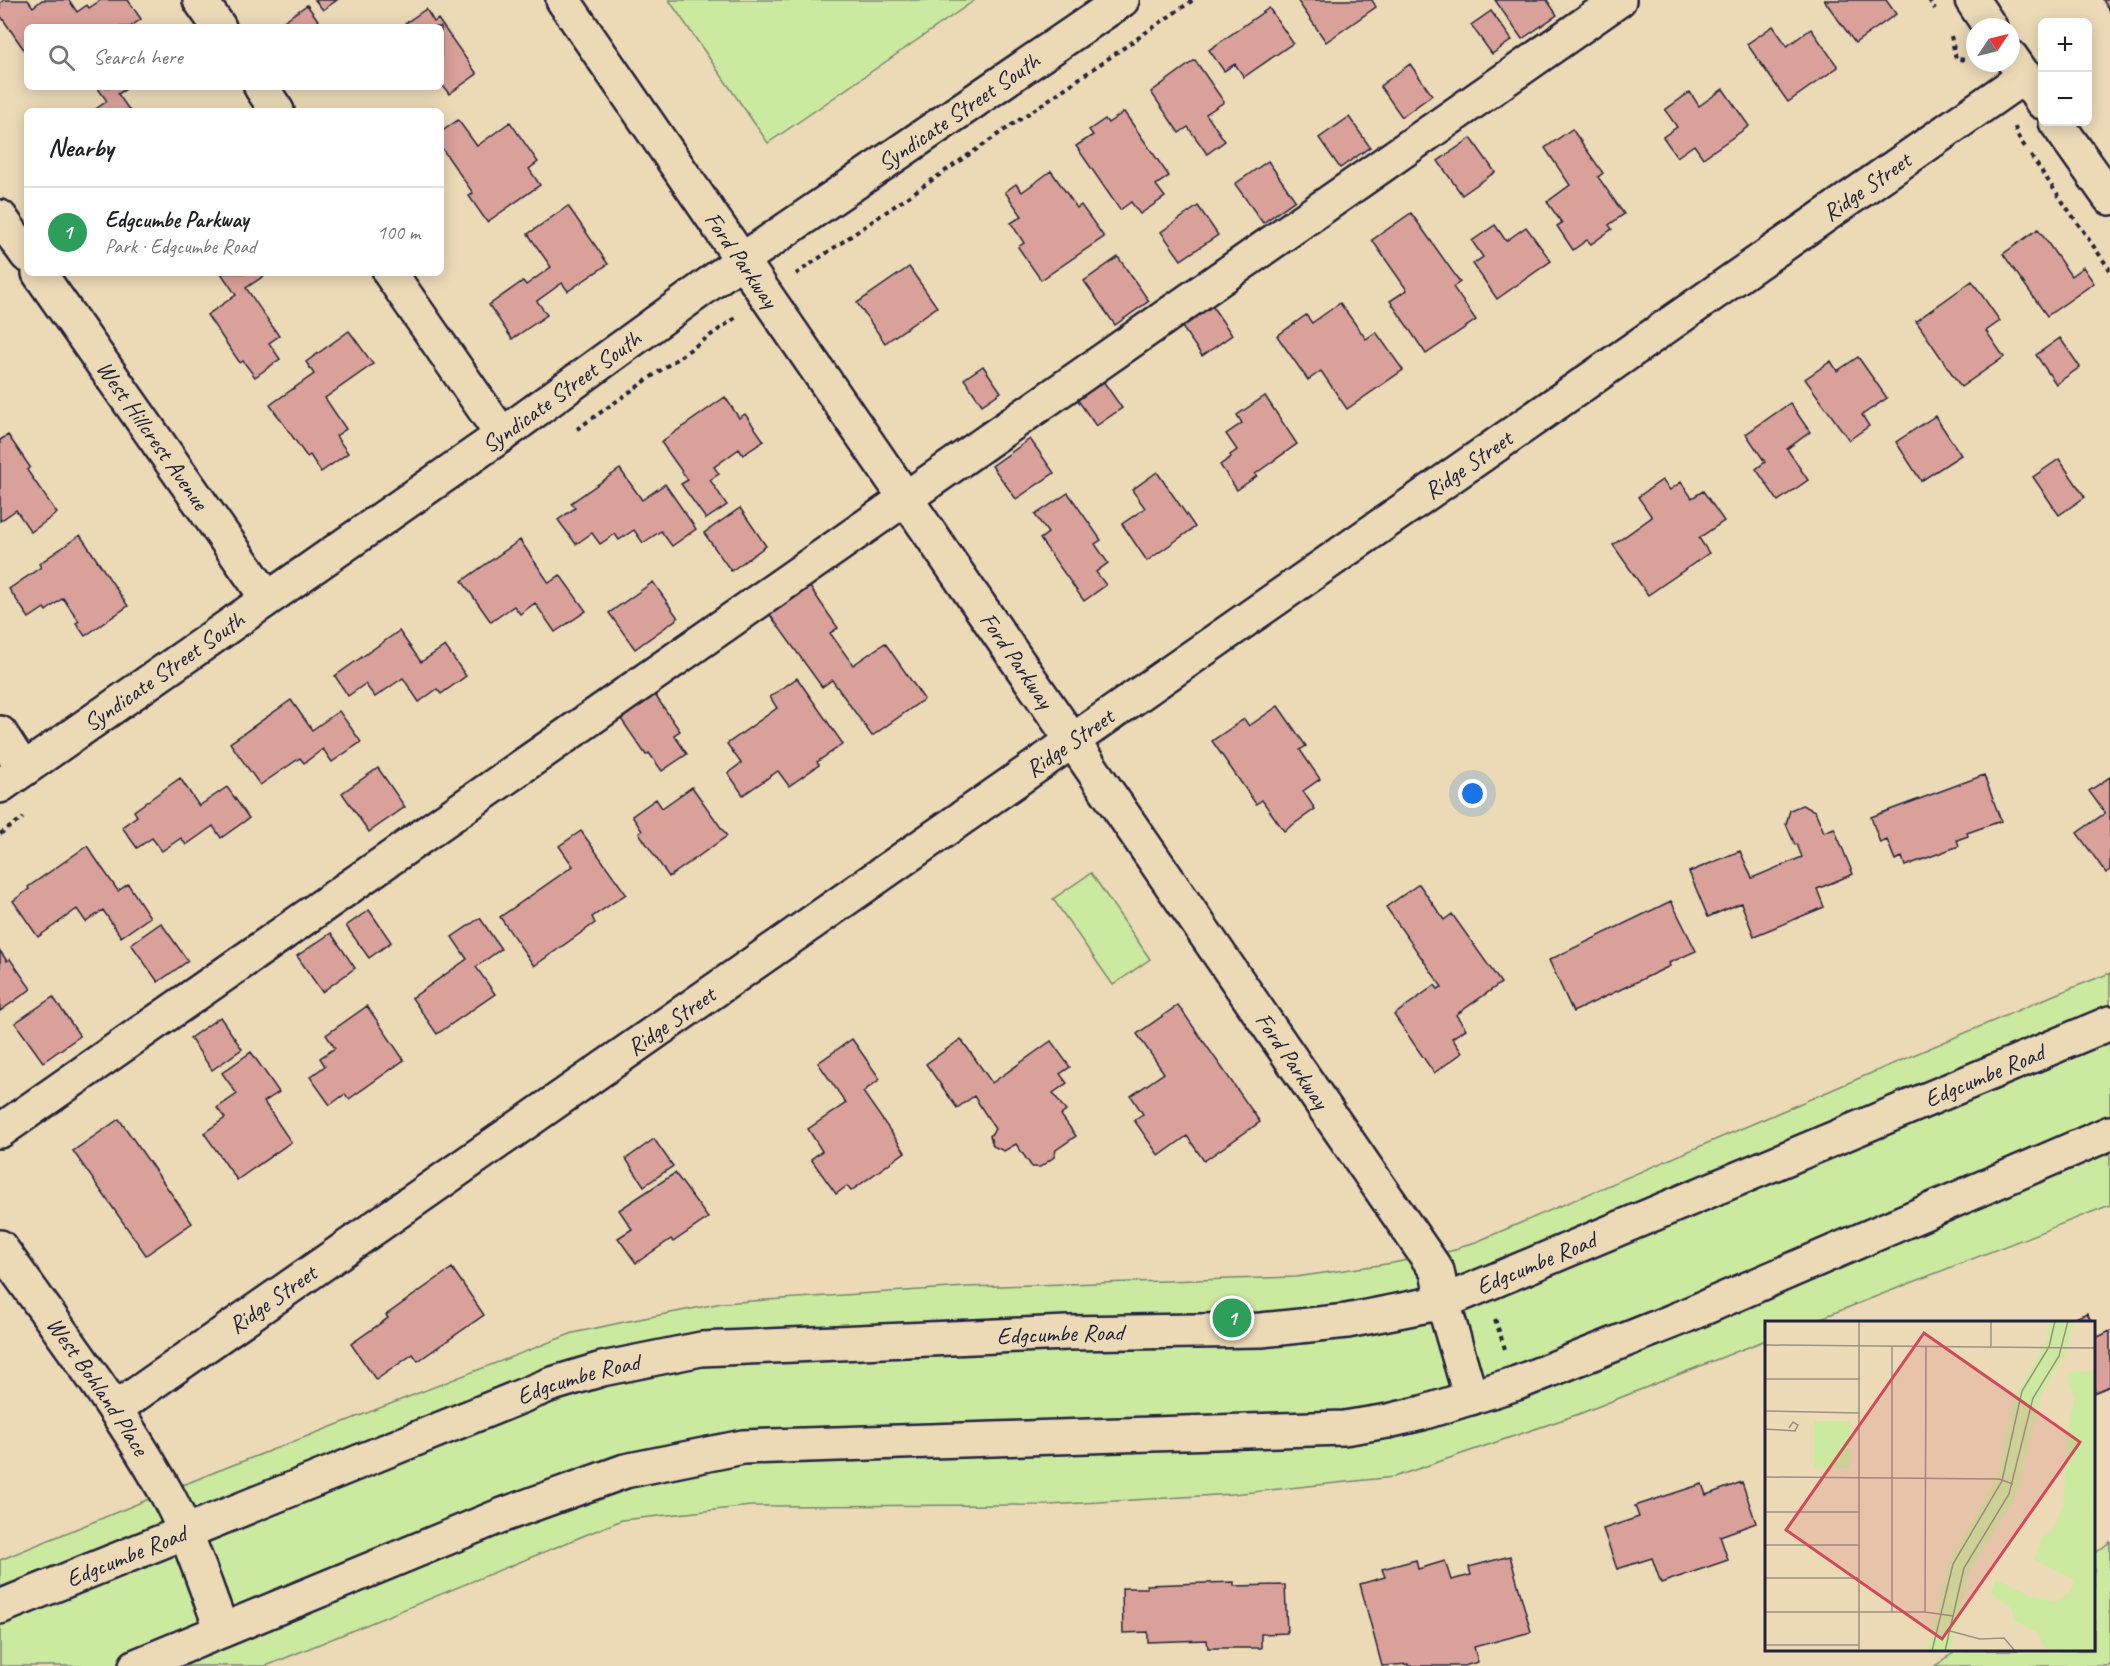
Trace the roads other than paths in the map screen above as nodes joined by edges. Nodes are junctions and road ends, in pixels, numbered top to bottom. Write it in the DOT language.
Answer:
graph roads {
  1 [pos="200,0"];
  2 [pos="563,0"];
  3 [pos="1122,0"];
  4 [pos="1619,0"];
  5 [pos="1972,0"];
  6 [pos="1984,18"];
  7 [pos="217,24"];
  8 [pos="2026,78"];
  9 [pos="263,90"];
  10 [pos="275,108"];
  11 [pos="2059,126"];
  12 [pos="2110,198"];
  13 [pos="0,217"];
  14 [pos="24,251"];
  15 [pos="742,260"];
  16 [pos="41,276"];
  17 [pos="392,276"];
  18 [pos="502,435"];
  19 [pos="905,498"];
  20 [pos="267,598"];
  21 [pos="0,733"];
  22 [pos="1073,740"];
  23 [pos="12,777"];
  24 [pos="2110,1023"];
  25 [pos="0,1131"];
  26 [pos="2110,1133"];
  27 [pos="0,1247"];
  28 [pos="1443,1302"];
  29 [pos="1471,1398"];
  30 [pos="115,1409"];
  31 [pos="184,1531"];
  32 [pos="0,1607"];
  33 [pos="222,1630"];
  34 [pos="136,1666"];
  1 -- 7 [label="street"];
  2 -- 15 [label="street, Ford Parkway"];
  3 -- 15 [label="street, Syndicate Street South"];
  4 -- 19 [label="street"];
  5 -- 6 [label="street"];
  8 -- 22 [label="street, Ridge Street"];
  9 -- 10 [label="street"];
  11 -- 12 [label="street"];
  13 -- 14 [label="street"];
  15 -- 18 [label="street, Syndicate Street South"];
  15 -- 19 [label="street, Ford Parkway"];
  16 -- 20 [label="street, West Hillcrest Avenue"];
  17 -- 18 [label="street"];
  18 -- 20 [label="street, Syndicate Street South"];
  19 -- 22 [label="street, Ford Parkway"];
  19 -- 25 [label="street"];
  20 -- 23 [label="street, Syndicate Street South"];
  21 -- 23 [label="street"];
  22 -- 28 [label="street, Ford Parkway"];
  22 -- 30 [label="street, Ridge Street"];
  24 -- 28 [label="street, Edgcumbe Road"];
  26 -- 29 [label="street"];
  27 -- 30 [label="street, West Bohland Place"];
  28 -- 29 [label="street, Ford Parkway"];
  28 -- 31 [label="street, Edgcumbe Road"];
  29 -- 33 [label="street"];
  30 -- 31 [label="street, West Bohland Place"];
  31 -- 32 [label="street, Edgcumbe Road"];
  31 -- 33 [label="street, West Bohland Place"];
  33 -- 34 [label="street"];
}
